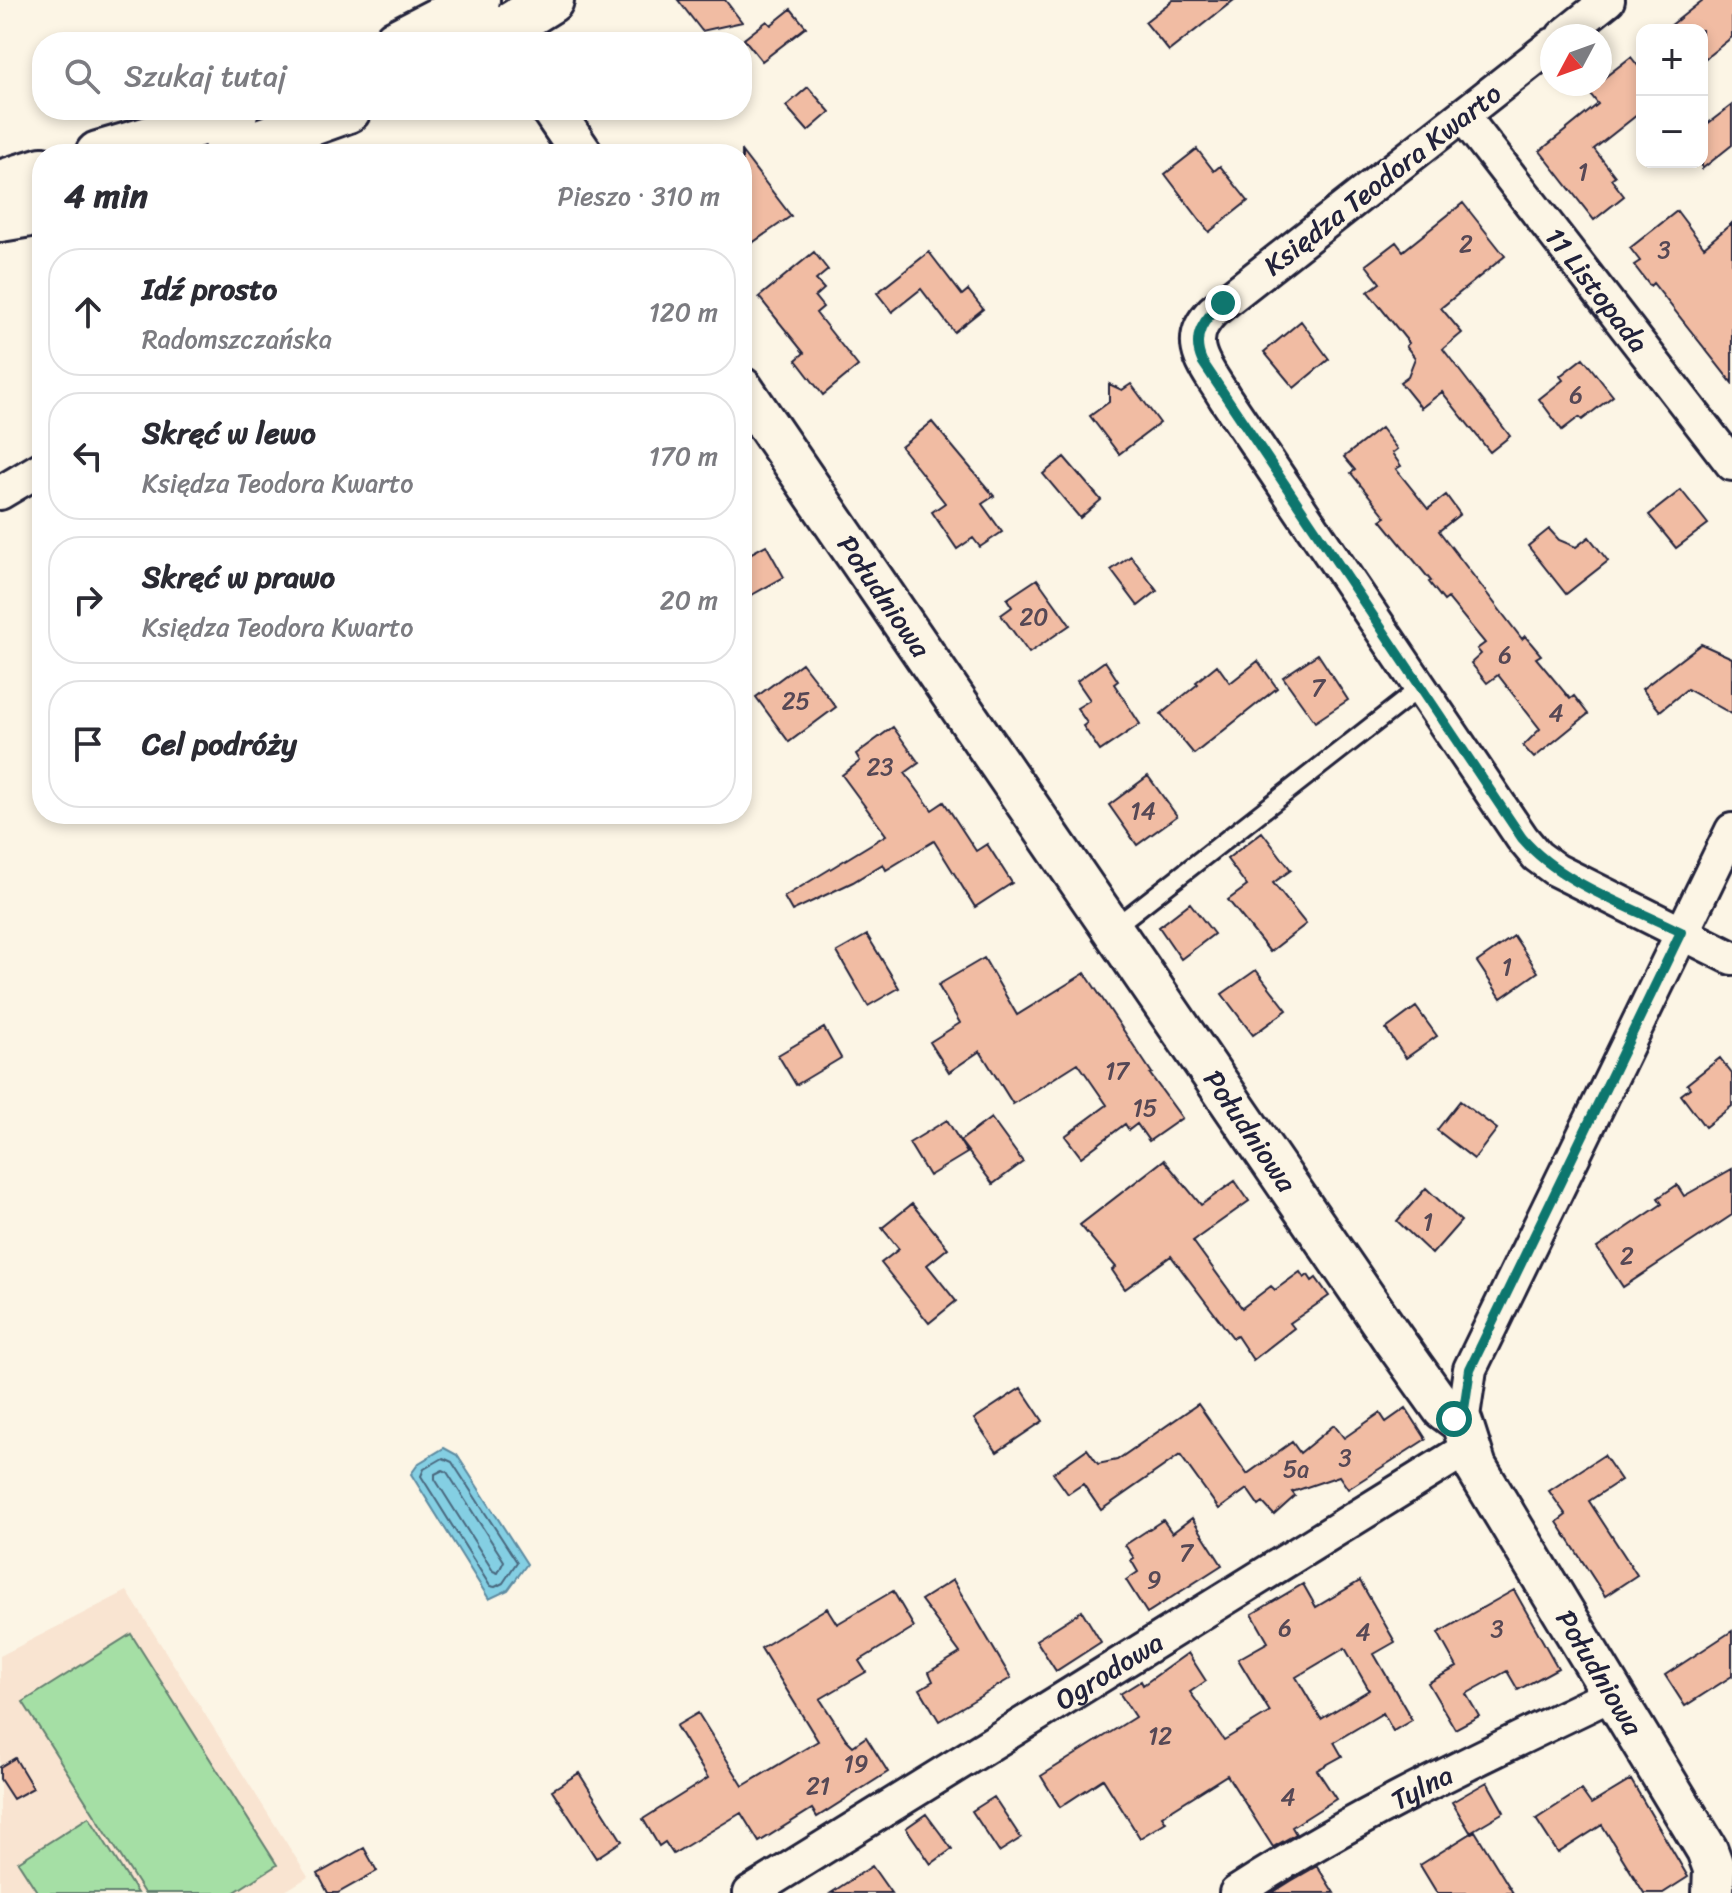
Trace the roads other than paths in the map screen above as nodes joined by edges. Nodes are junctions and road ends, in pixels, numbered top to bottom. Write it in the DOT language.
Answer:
graph roads {
  1 [pos="551,0"];
  2 [pos="1608,0"];
  3 [pos="486,20"];
  4 [pos="1578,24"];
  5 [pos="437,32"];
  6 [pos="1540,55"];
  7 [pos="1464,117"];
  8 [pos="208,120"];
  9 [pos="320,120"];
  10 [pos="559,120"];
  11 [pos="132,144"];
  12 [pos="253,144"];
  13 [pos="575,144"];
  14 [pos="32,173"];
  15 [pos="0,183"];
  16 [pos="32,214"];
  17 [pos="0,219"];
  18 [pos="752,403"];
  19 [pos="1732,464"];
  20 [pos="32,474"];
  21 [pos="0,493"];
  22 [pos="1421,687"];
  23 [pos="1732,830"];
  24 [pos="1681,932"];
  25 [pos="1106,935"];
  26 [pos="1732,958"];
  27 [pos="1465,1436"];
  28 [pos="1614,1693"];
  29 [pos="750,1893"];
  30 [pos="1236,1893"];
  31 [pos="1713,1893"];
  1 -- 3 [label="main road"];
  2 -- 4 [label="street"];
  3 -- 5 [label="main road"];
  6 -- 7 [label="street, Księdza Teodora Kwarto"];
  7 -- 19 [label="street, 11 Listopada"];
  7 -- 22 [label="street, Księdza Teodora Kwarto"];
  8 -- 11 [label="main road"];
  9 -- 12 [label="main road"];
  10 -- 13 [label="street"];
  14 -- 15 [label="main road"];
  16 -- 17 [label="main road"];
  18 -- 25 [label="street, Południowa"];
  20 -- 21 [label="street"];
  22 -- 24 [label="street, Księdza Teodora Kwarto"];
  22 -- 25 [label="lane"];
  23 -- 24 [label="street"];
  24 -- 26 [label="street, Księdza Teodora Kwarto"];
  24 -- 27 [label="street"];
  25 -- 27 [label="street, Południowa"];
  27 -- 28 [label="street, Południowa"];
  27 -- 29 [label="street, Ogrodowa"];
  28 -- 30 [label="street, Tylna"];
  28 -- 31 [label="street, Południowa"];
}
